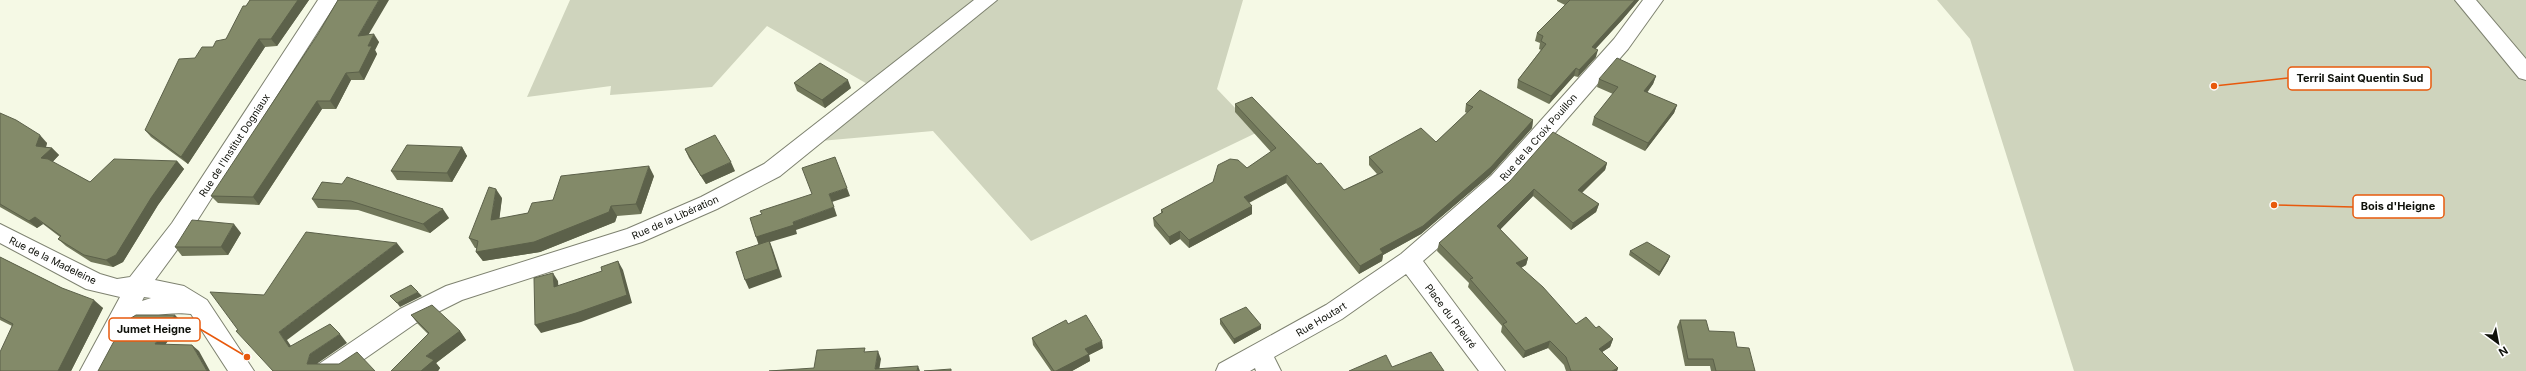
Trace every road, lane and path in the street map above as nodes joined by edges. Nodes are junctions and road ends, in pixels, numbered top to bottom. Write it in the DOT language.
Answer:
graph roads {
  1 [pos="328,0"];
  2 [pos="986,0"];
  3 [pos="1653,0"];
  4 [pos="2465,0"];
  5 [pos="2526,73"];
  6 [pos="0,234"];
  7 [pos="1409,260"];
  8 [pos="137,286"];
  9 [pos="199,307"];
  10 [pos="121,321"];
  11 [pos="1264,363"];
  12 [pos="92,371"];
  13 [pos="242,371"];
  14 [pos="328,371"];
  15 [pos="1228,371"];
  16 [pos="1493,371"];
  1 -- 8 [label="street, Rue de l'Institut Dogniaux"];
  2 -- 14 [label="street, Rue de la Libération"];
  3 -- 7 [label="street, Rue de la Croix Pouillon"];
  4 -- 5 [label="street"];
  6 -- 8 [label="street, Rue de la Madeleine"];
  7 -- 11 [label="street, Rue Houtart"];
  7 -- 16 [label="street, Place du Prieuré"];
  8 -- 9 [label="street, Rue de la Madeleine"];
  8 -- 10 [label="street, Rue de l'Institut Dogniaux"];
  9 -- 10 [label="street"];
  9 -- 13 [label="street, Rue de la Madeleine"];
  10 -- 12 [label="street, Rue de l'Institut Dogniaux"];
  11 -- 15 [label="street, Rue Houtart"];
}
